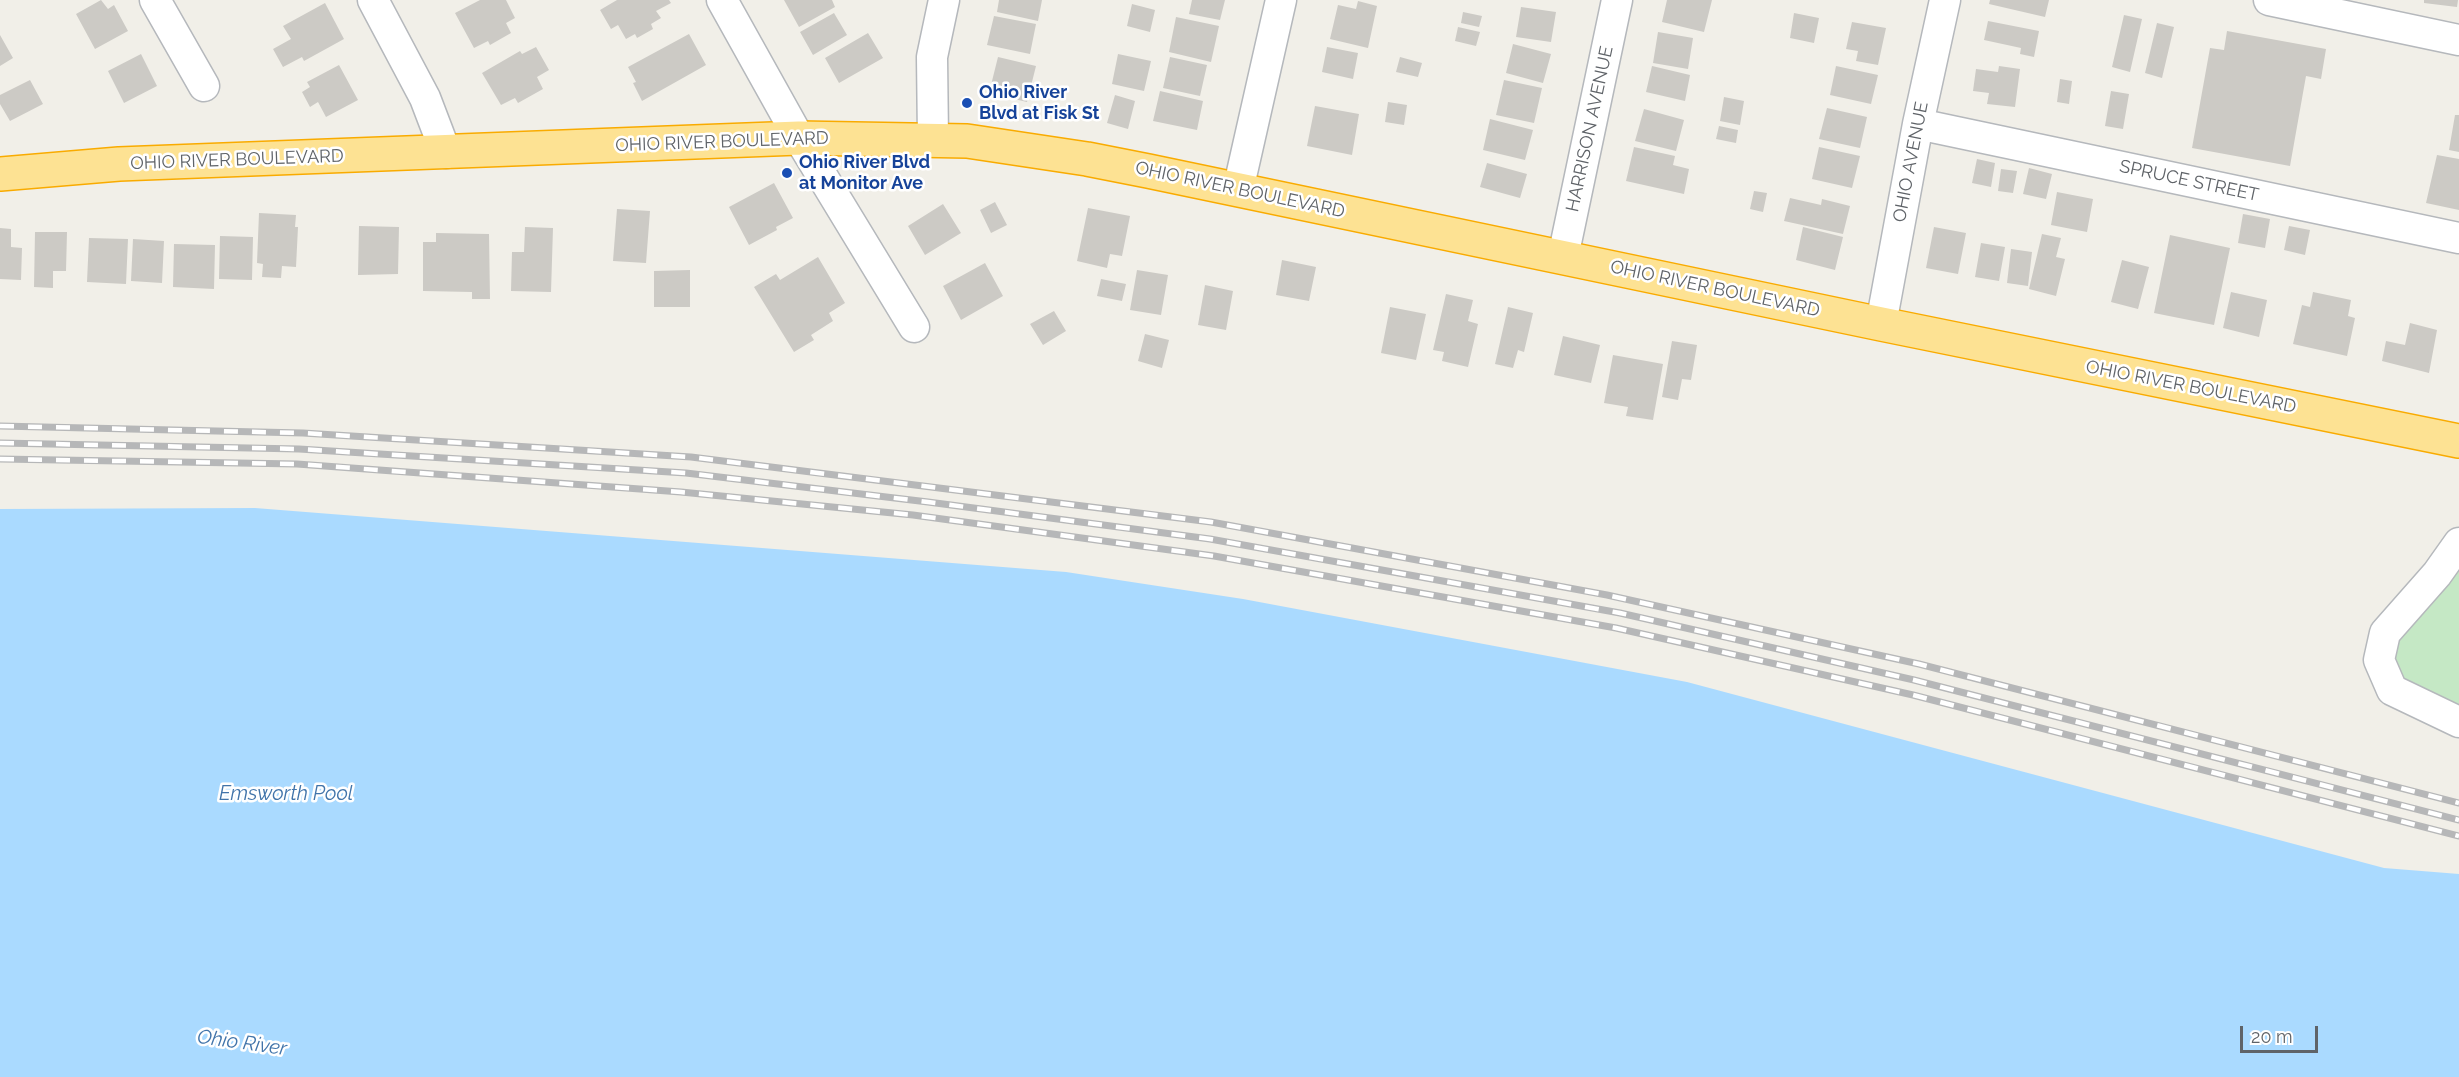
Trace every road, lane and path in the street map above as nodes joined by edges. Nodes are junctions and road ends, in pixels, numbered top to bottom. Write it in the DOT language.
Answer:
graph roads {
  1 [pos="155,0"];
  2 [pos="374,0"];
  3 [pos="722,0"];
  4 [pos="944,0"];
  5 [pos="1281,0"];
  6 [pos="1617,0"];
  7 [pos="1945,0"];
  8 [pos="2269,0"];
  9 [pos="2459,40"];
  10 [pos="204,86"];
  11 [pos="1918,124"];
  12 [pos="799,138"];
  13 [pos="933,139"];
  14 [pos="446,153"];
  15 [pos="0,174"];
  16 [pos="1238,190"];
  17 [pos="2459,238"];
  18 [pos="1563,257"];
  19 [pos="1881,324"];
  20 [pos="914,327"];
  21 [pos="2459,441"];
  22 [pos="2459,543"];
  23 [pos="2459,722"];
  1 -- 10 [label="street"];
  2 -- 14 [label="street"];
  3 -- 12 [label="street"];
  4 -- 13 [label="street"];
  5 -- 16 [label="street"];
  6 -- 18 [label="street, HARRISON AVENUE"];
  7 -- 11 [label="street, OHIO AVENUE"];
  8 -- 9 [label="street"];
  11 -- 17 [label="street, SPRUCE STREET"];
  11 -- 19 [label="street, OHIO AVENUE"];
  12 -- 13 [label="highway, OHIO RIVER BOULEVARD"];
  12 -- 14 [label="highway, OHIO RIVER BOULEVARD"];
  12 -- 20 [label="street"];
  13 -- 16 [label="highway, OHIO RIVER BOULEVARD"];
  14 -- 15 [label="highway, OHIO RIVER BOULEVARD"];
  16 -- 18 [label="highway, OHIO RIVER BOULEVARD"];
  18 -- 19 [label="highway, OHIO RIVER BOULEVARD"];
  19 -- 21 [label="highway, OHIO RIVER BOULEVARD"];
  22 -- 23 [label="street"];
}
